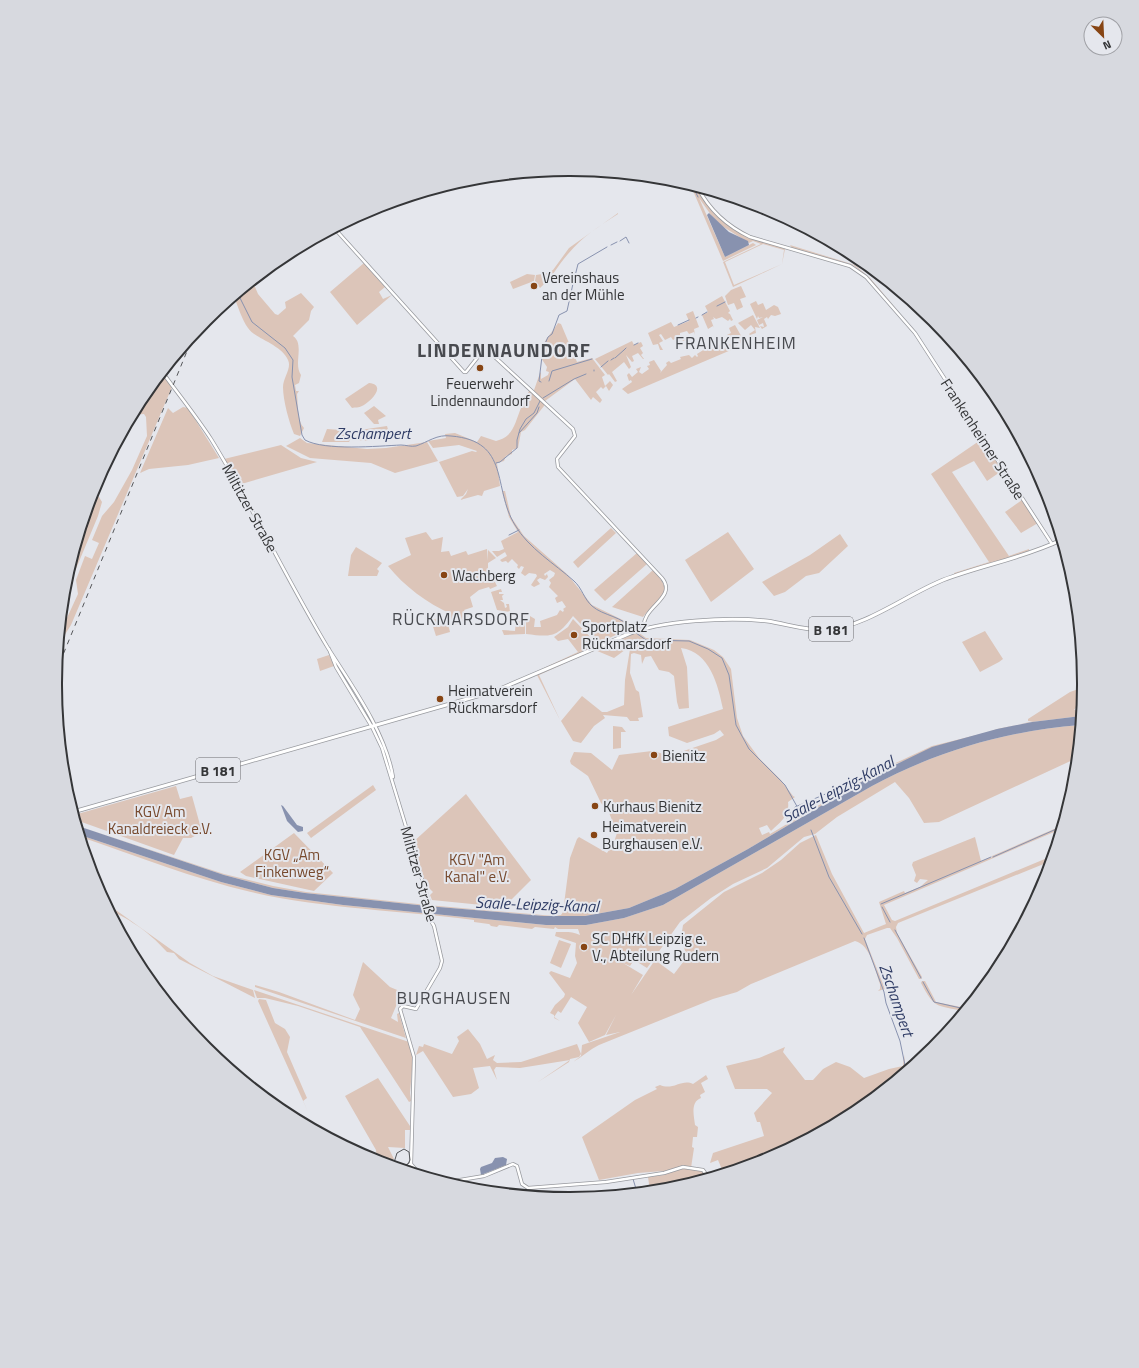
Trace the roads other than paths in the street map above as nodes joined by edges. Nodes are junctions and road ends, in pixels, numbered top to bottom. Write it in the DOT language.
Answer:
graph roads {
  1 [pos="702,194"];
  2 [pos="339,232"];
  3 [pos="166,377"];
  4 [pos="1057,542"];
  5 [pos="1052,544"];
  6 [pos="644,628"];
  7 [pos="374,726"];
  8 [pos="78,810"];
  9 [pos="411,1164"];
  10 [pos="408,1165"];
  11 [pos="414,1167"];
  12 [pos="705,1173"];
  13 [pos="461,1180"];
  1 -- 5 [label="street, Frankenheimer Straße"];
  2 -- 6 [label="street"];
  3 -- 7 [label="street, Miltitzer Straße"];
  4 -- 5 [label="main road, B 181"];
  5 -- 6 [label="main road, B 181"];
  6 -- 7 [label="main road, B 181"];
  7 -- 8 [label="main road, B 181"];
  7 -- 9 [label="street, Miltitzer Straße"];
  9 -- 10 [label="street"];
  9 -- 11 [label="street"];
  12 -- 13 [label="street"];
}
